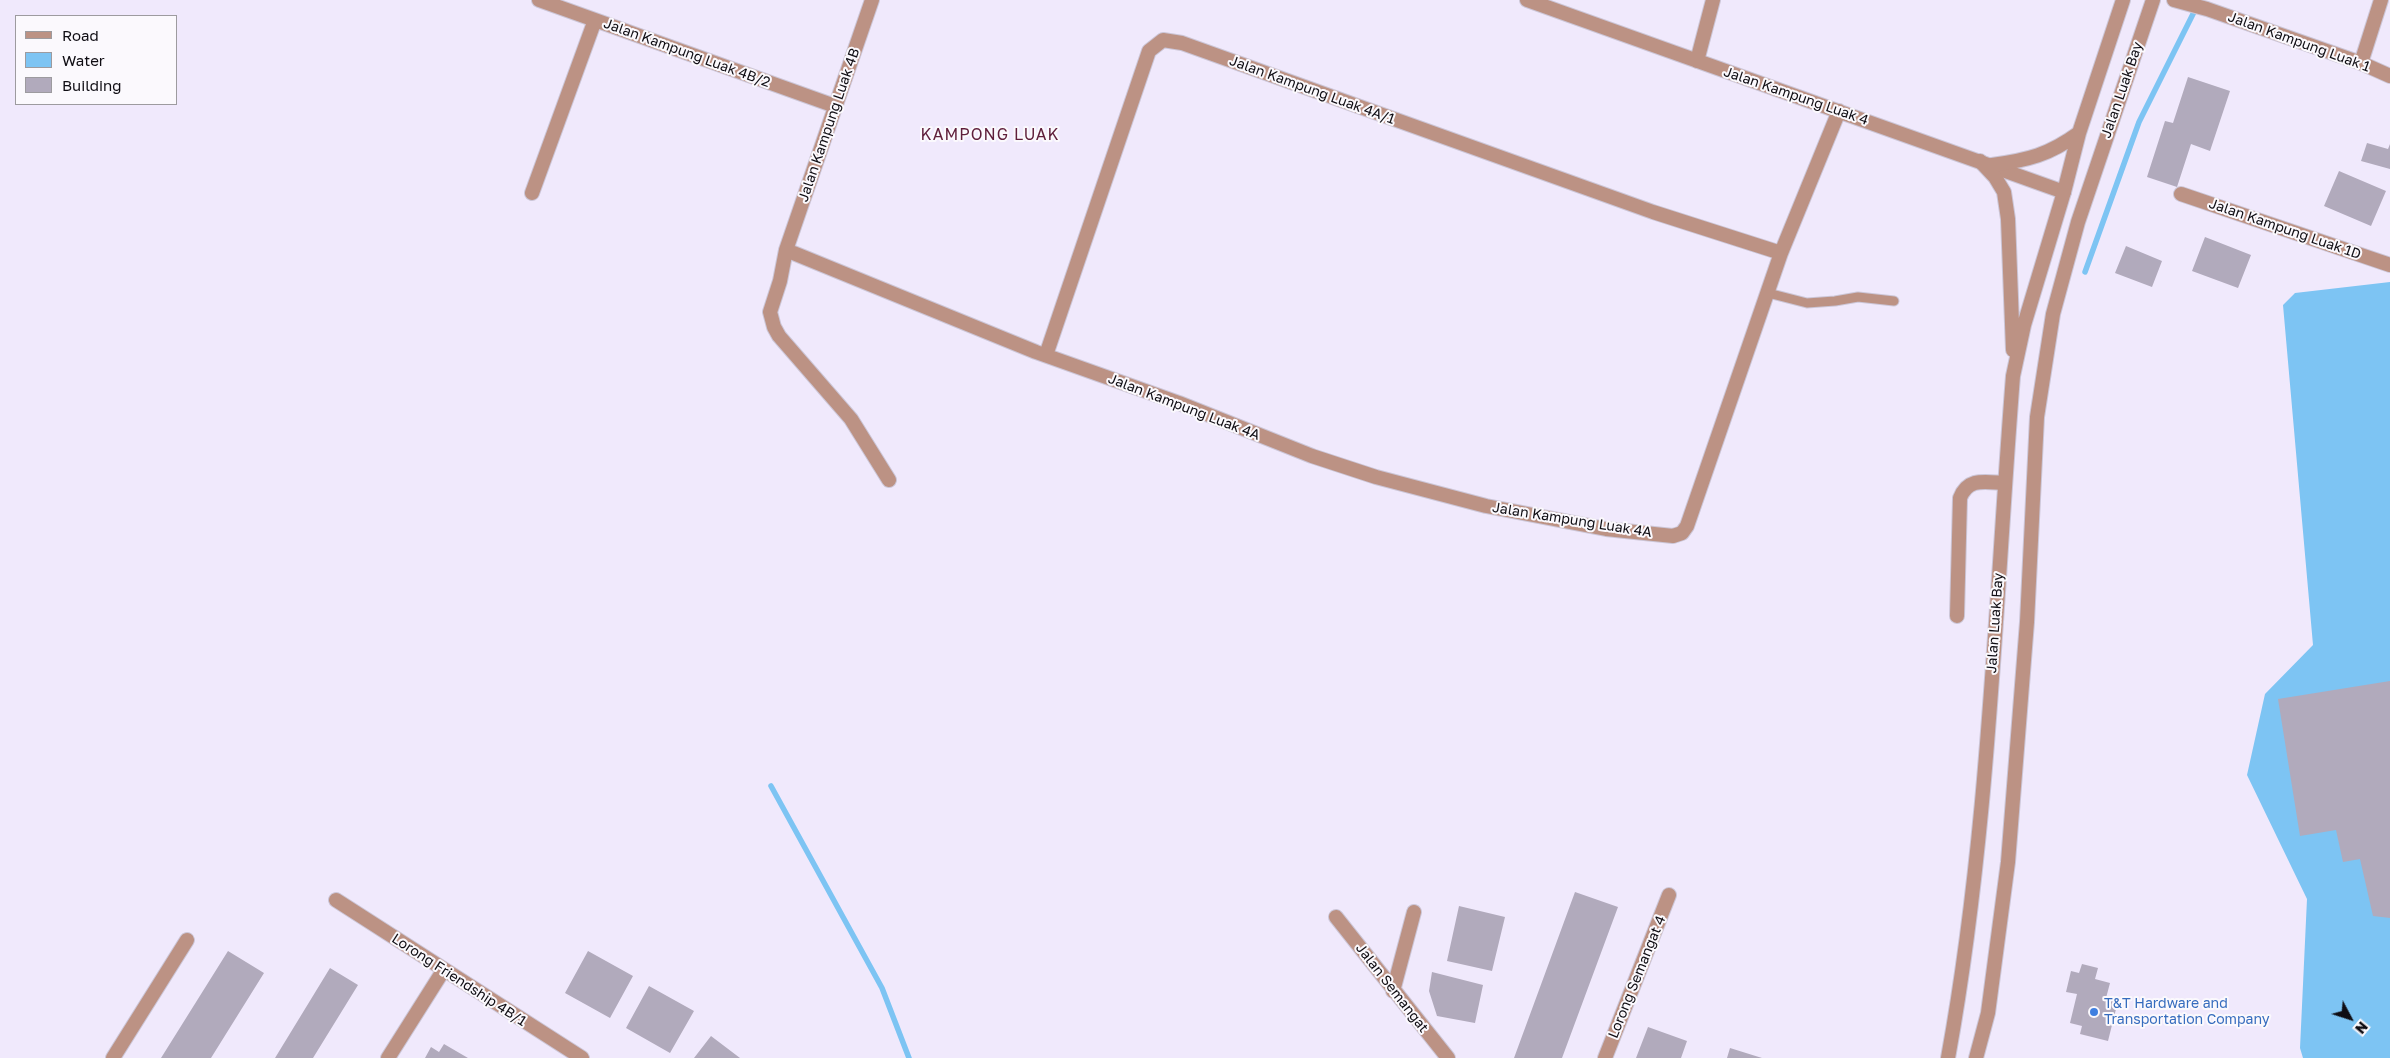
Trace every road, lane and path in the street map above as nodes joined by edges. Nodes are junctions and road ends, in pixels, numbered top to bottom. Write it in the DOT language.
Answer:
graph roads {
  1 [pos="539,0"];
  2 [pos="872,0"];
  3 [pos="1527,0"];
  4 [pos="1713,0"];
  5 [pos="2123,0"];
  6 [pos="2153,0"];
  7 [pos="2176,0"];
  8 [pos="2381,0"];
  9 [pos="595,20"];
  10 [pos="1697,61"];
  11 [pos="2361,63"];
  12 [pos="2390,76"];
  13 [pos="835,106"];
  14 [pos="1839,112"];
  15 [pos="2079,133"];
  16 [pos="1986,163"];
  17 [pos="2092,180"];
  18 [pos="2064,192"];
  19 [pos="532,194"];
  20 [pos="2181,194"];
  21 [pos="2078,222"];
  22 [pos="786,250"];
  23 [pos="1781,253"];
  24 [pos="2390,265"];
  25 [pos="1768,293"];
  26 [pos="1894,302"];
  27 [pos="1041,354"];
  28 [pos="2013,376"];
  29 [pos="889,480"];
  30 [pos="2005,482"];
  31 [pos="1957,616"];
  32 [pos="1670,895"];
  33 [pos="336,900"];
  34 [pos="1414,912"];
  35 [pos="1336,917"];
  36 [pos="187,940"];
  37 [pos="443,971"];
  38 [pos="1393,991"];
  39 [pos="113,1058"];
  40 [pos="388,1058"];
  41 [pos="582,1058"];
  42 [pos="1448,1058"];
  43 [pos="1605,1058"];
  44 [pos="1948,1058"];
  45 [pos="1976,1058"];
  1 -- 9 [label="street, Jalan Kampung Luak 4B/2"];
  2 -- 13 [label="street, Jalan Kampung Luak 4B"];
  3 -- 10 [label="street, Jalan Kampung Luak 4"];
  4 -- 10 [label="street"];
  5 -- 15 [label="street, Jalan Luak Bay"];
  6 -- 17 [label="street, Jalan Luak Bay"];
  7 -- 11 [label="street, Jalan Kampung Luak 1"];
  8 -- 11 [label="street"];
  9 -- 13 [label="street, Jalan Kampung Luak 4B/2"];
  9 -- 19 [label="street"];
  10 -- 14 [label="street, Jalan Kampung Luak 4"];
  11 -- 12 [label="street, Jalan Kampung Luak 1"];
  13 -- 22 [label="street, Jalan Kampung Luak 4B"];
  14 -- 16 [label="street, Jalan Kampung Luak 4"];
  14 -- 23 [label="street, Jalan Kampung Luak 4A"];
  15 -- 16 [label="street"];
  15 -- 18 [label="street, Jalan Luak Bay"];
  16 -- 18 [label="street, Jalan Kampung Luak 4"];
  16 -- 28 [label="street"];
  17 -- 18 [label="street"];
  17 -- 21 [label="street, Jalan Luak Bay"];
  18 -- 21 [label="street"];
  18 -- 28 [label="street, Jalan Luak Bay"];
  20 -- 24 [label="street, Jalan Kampung Luak 1D"];
  21 -- 45 [label="street"];
  22 -- 27 [label="street, Jalan Kampung Luak 4A"];
  22 -- 29 [label="street, Jalan Kampung Luak 4B"];
  23 -- 25 [label="street, Jalan Kampung Luak 4A"];
  23 -- 27 [label="street, Jalan Kampung Luak 4A/1"];
  25 -- 26 [label="lane"];
  25 -- 27 [label="street, Jalan Kampung Luak 4A"];
  28 -- 30 [label="street, Jalan Luak Bay"];
  30 -- 31 [label="street"];
  30 -- 44 [label="street, Jalan Luak Bay"];
  32 -- 43 [label="street, Lorong Semangat 4"];
  33 -- 37 [label="street, Lorong Friendship 4B/1"];
  34 -- 38 [label="street"];
  35 -- 38 [label="street, Jalan Semangat"];
  36 -- 39 [label="street"];
  37 -- 40 [label="street"];
  37 -- 41 [label="street, Lorong Friendship 4B/1"];
  38 -- 42 [label="street, Jalan Semangat"];
}
